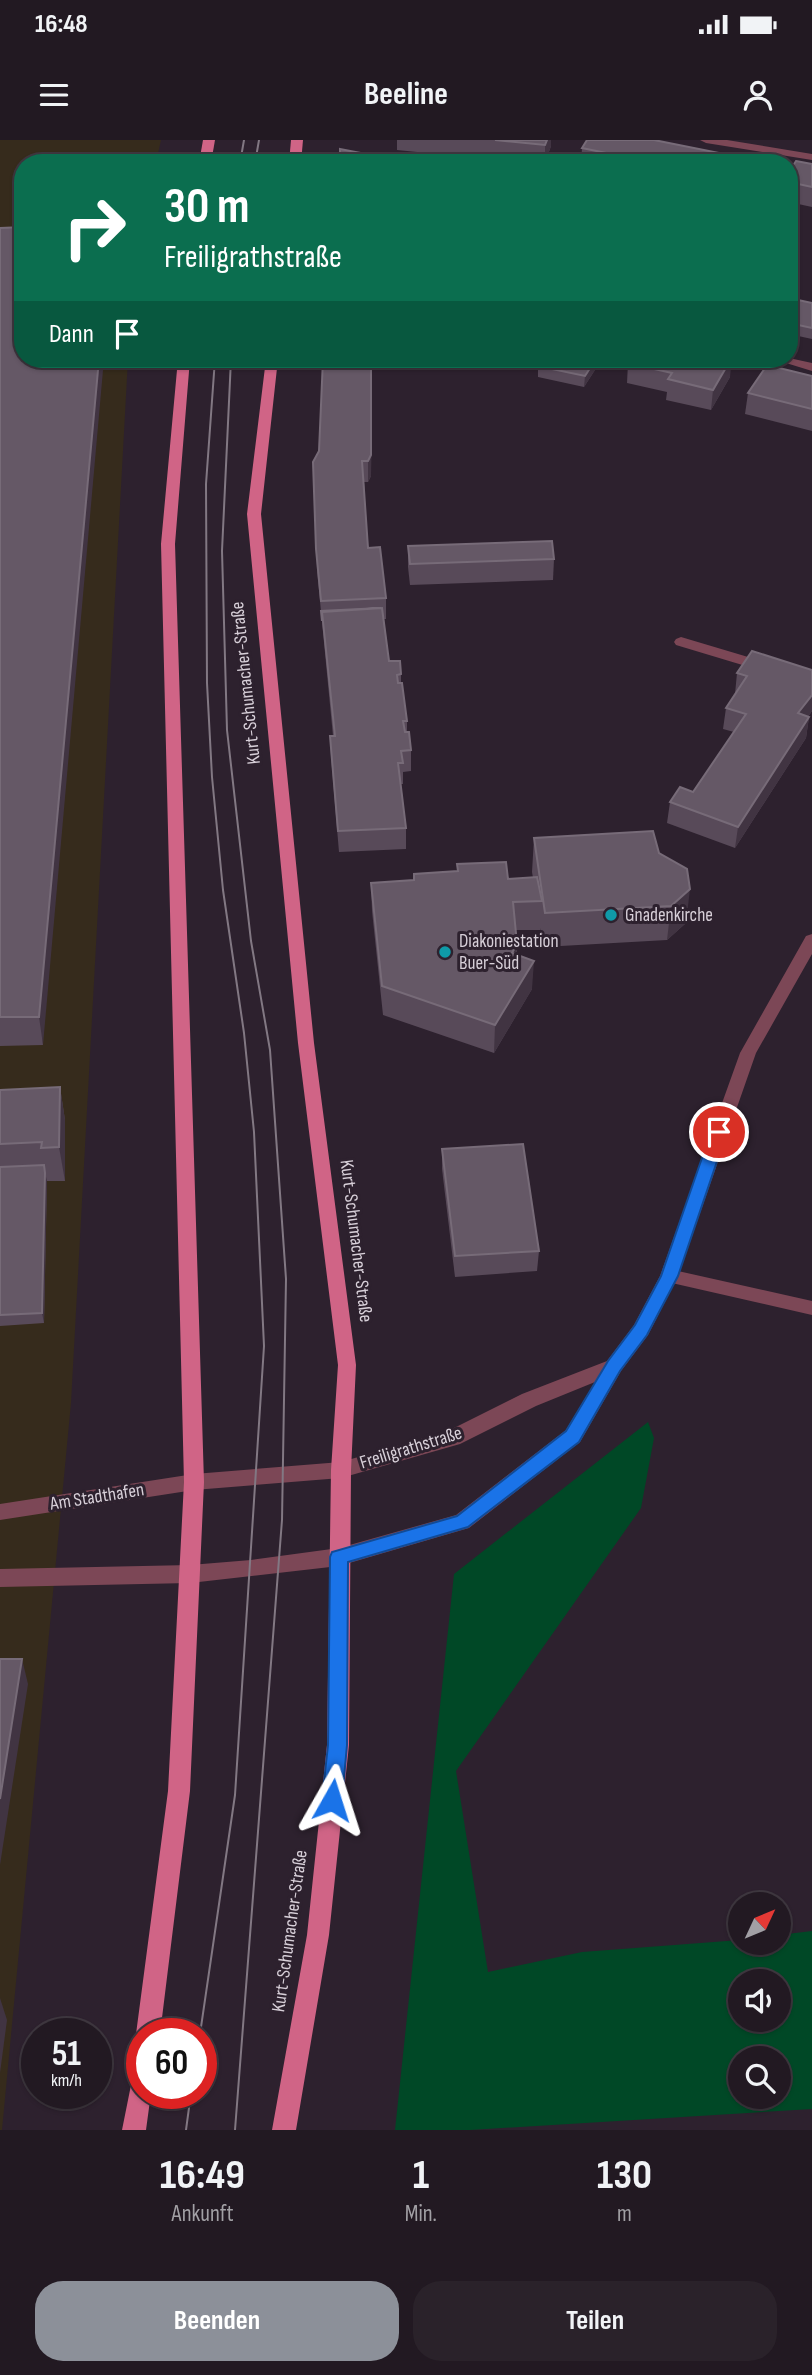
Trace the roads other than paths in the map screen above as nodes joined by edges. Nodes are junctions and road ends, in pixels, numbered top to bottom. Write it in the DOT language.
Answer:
graph roads {
  1 [pos="706,140"];
  2 [pos="793,154"];
  3 [pos="183,368"];
  4 [pos="271,368"];
  5 [pos="681,642"];
  6 [pos="812,681"];
  7 [pos="812,940"];
  8 [pos="669,1276"];
  9 [pos="812,1308"];
  10 [pos="614,1366"];
  11 [pos="341,1470"];
  12 [pos="194,1482"];
  13 [pos="0,1512"];
  14 [pos="339,1557"];
  15 [pos="190,1574"];
  16 [pos="0,1578"];
  17 [pos="150,2018"];
  18 [pos="137,2109"];
  19 [pos="134,2130"];
  20 [pos="284,2130"];
  1 -- 2 [label="street"];
  3 -- 12 [label="main road"];
  4 -- 11 [label="main road, Kurt-Schumacher-Straße"];
  5 -- 6 [label="street"];
  7 -- 8 [label="street"];
  8 -- 9 [label="street"];
  8 -- 10 [label="street"];
  10 -- 11 [label="street, Freiligrathstraße"];
  10 -- 14 [label="street"];
  11 -- 12 [label="street, Freiligrathstraße"];
  11 -- 14 [label="main road, Kurt-Schumacher-Straße"];
  12 -- 13 [label="street, Am Stadthafen"];
  12 -- 15 [label="main road"];
  14 -- 15 [label="street"];
  14 -- 20 [label="main road, Kurt-Schumacher-Straße"];
  15 -- 16 [label="street"];
  15 -- 17 [label="main road"];
  18 -- 19 [label="main road"];
}
